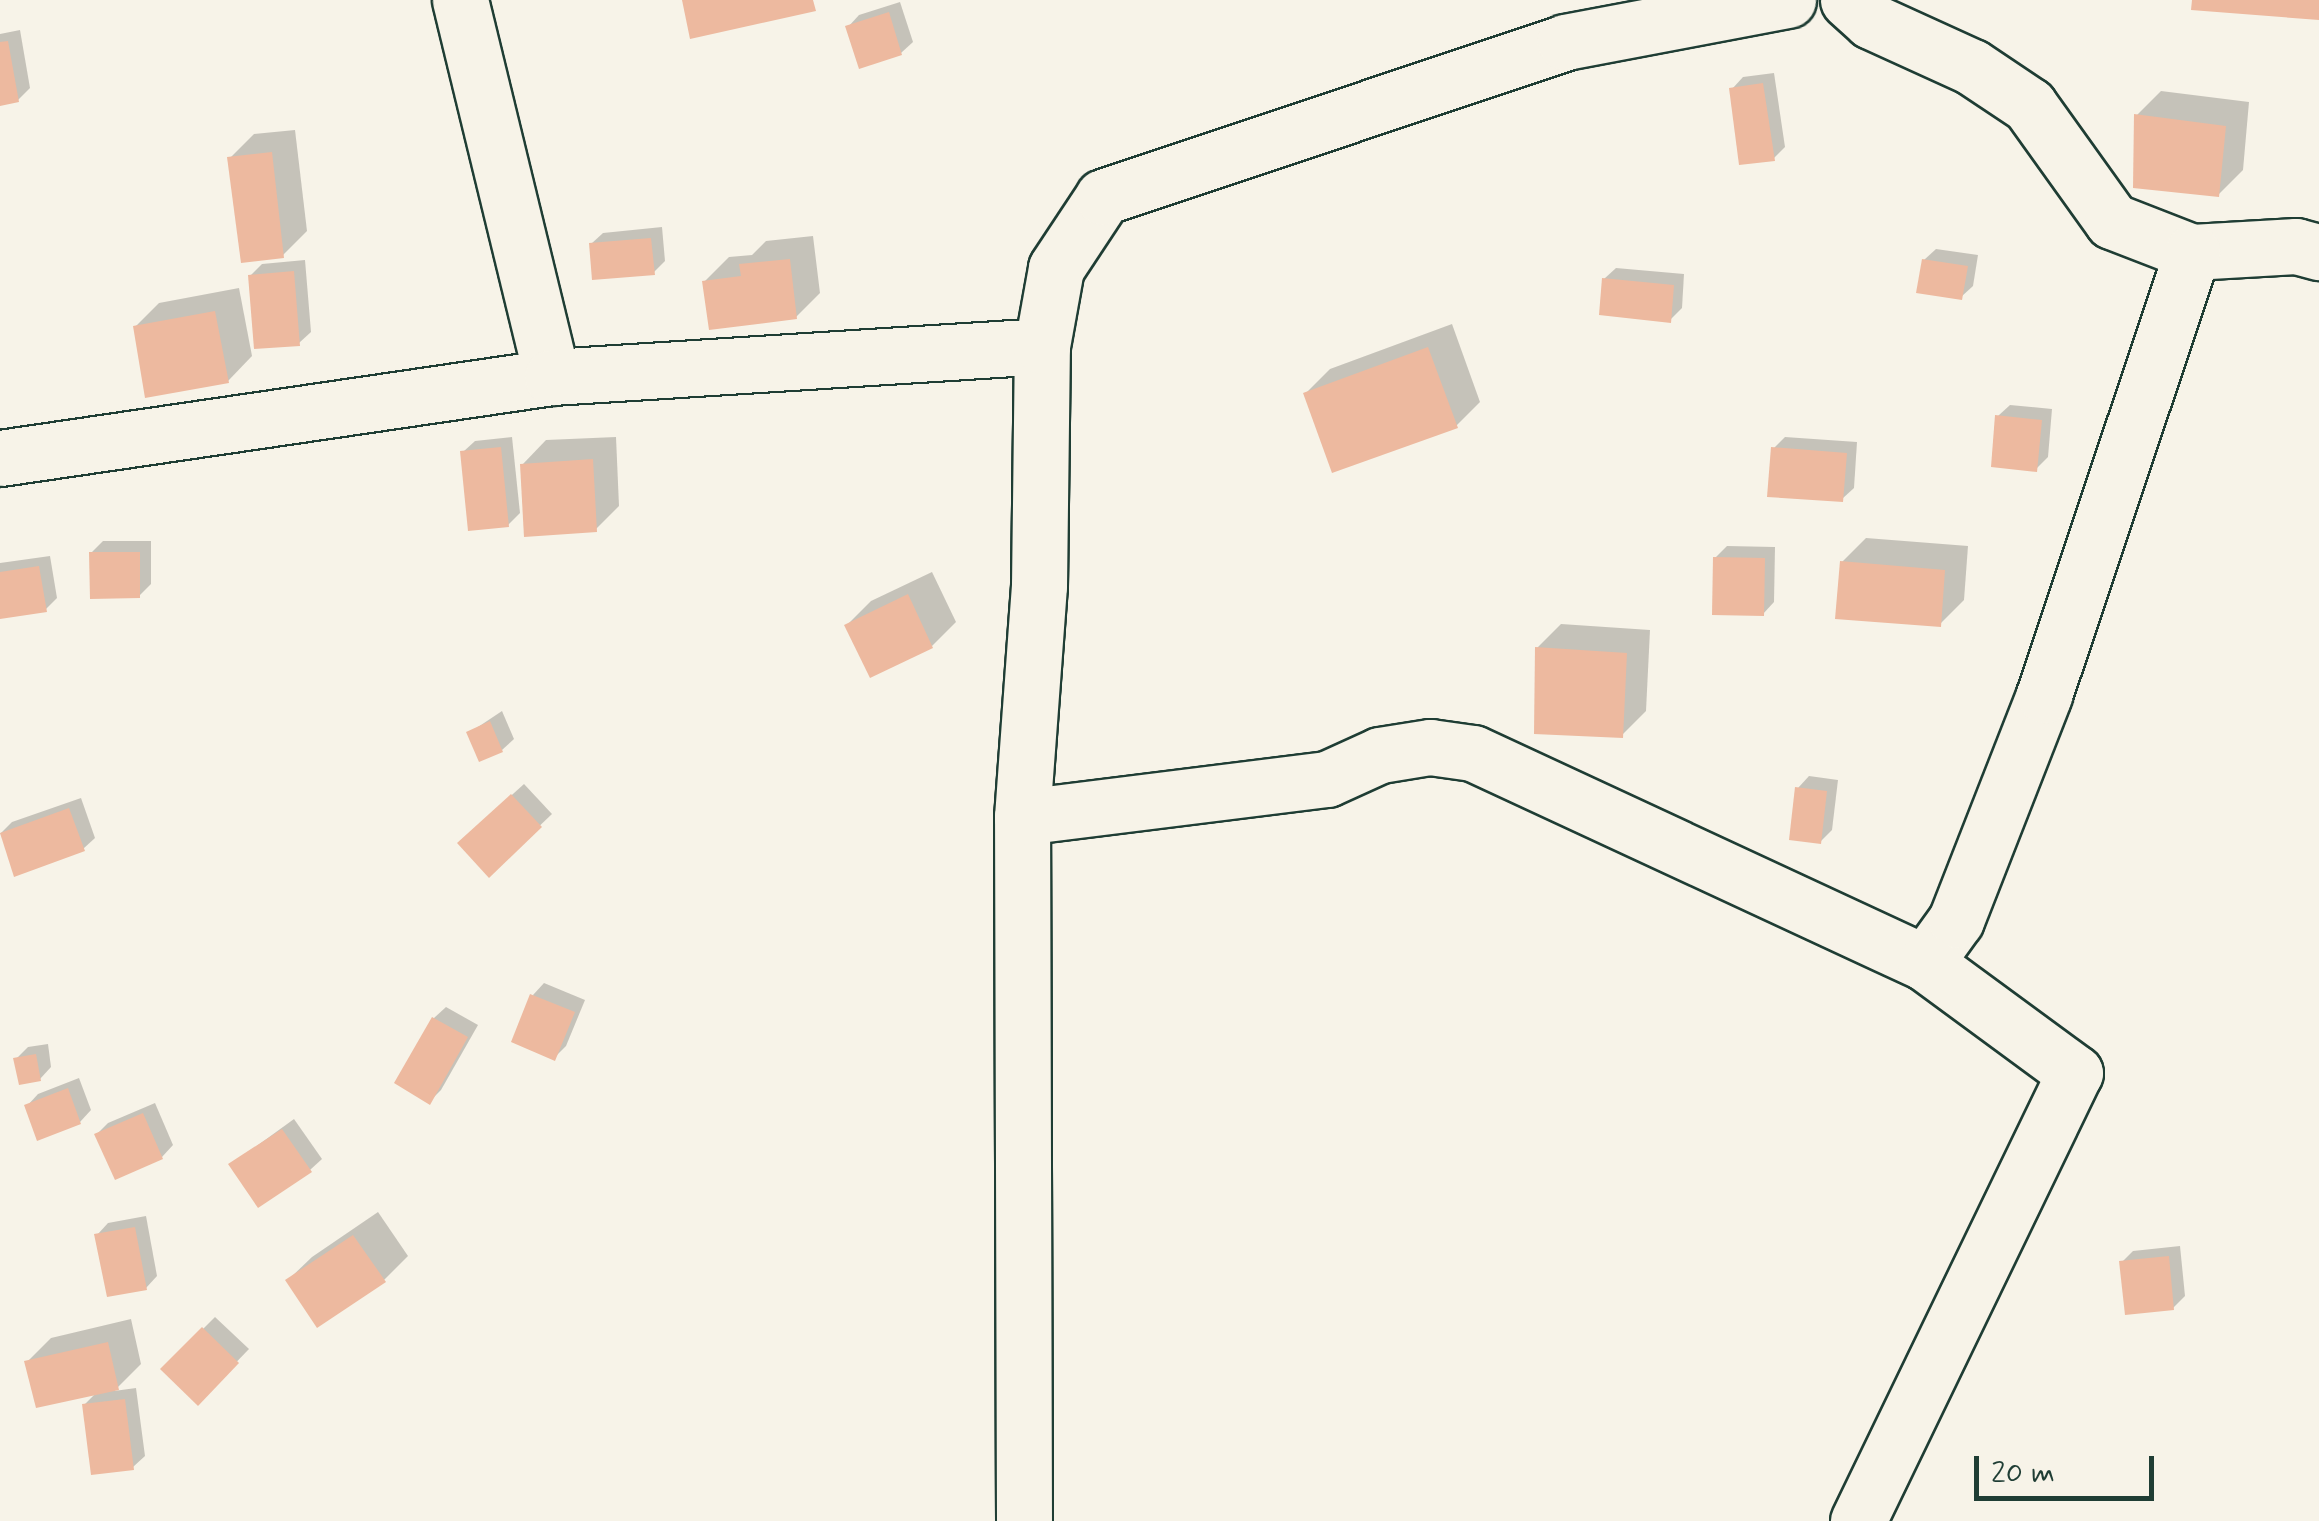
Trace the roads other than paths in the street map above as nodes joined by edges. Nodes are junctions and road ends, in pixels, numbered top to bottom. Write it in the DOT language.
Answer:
graph roads {
  1 [pos="460,0"];
  2 [pos="1788,0"];
  3 [pos="1848,0"];
  4 [pos="2192,252"];
  5 [pos="2319,252"];
  6 [pos="1042,346"];
  7 [pos="552,378"];
  8 [pos="0,458"];
  9 [pos="1022,817"];
  10 [pos="1926,962"];
  11 [pos="1024,1521"];
  12 [pos="1858,1521"];
  1 -- 7 [label="street"];
  2 -- 6 [label="street"];
  3 -- 4 [label="street"];
  4 -- 5 [label="street"];
  4 -- 10 [label="street"];
  6 -- 7 [label="street"];
  6 -- 9 [label="street"];
  7 -- 8 [label="street"];
  9 -- 10 [label="street"];
  9 -- 11 [label="street"];
  10 -- 12 [label="street"];
}
